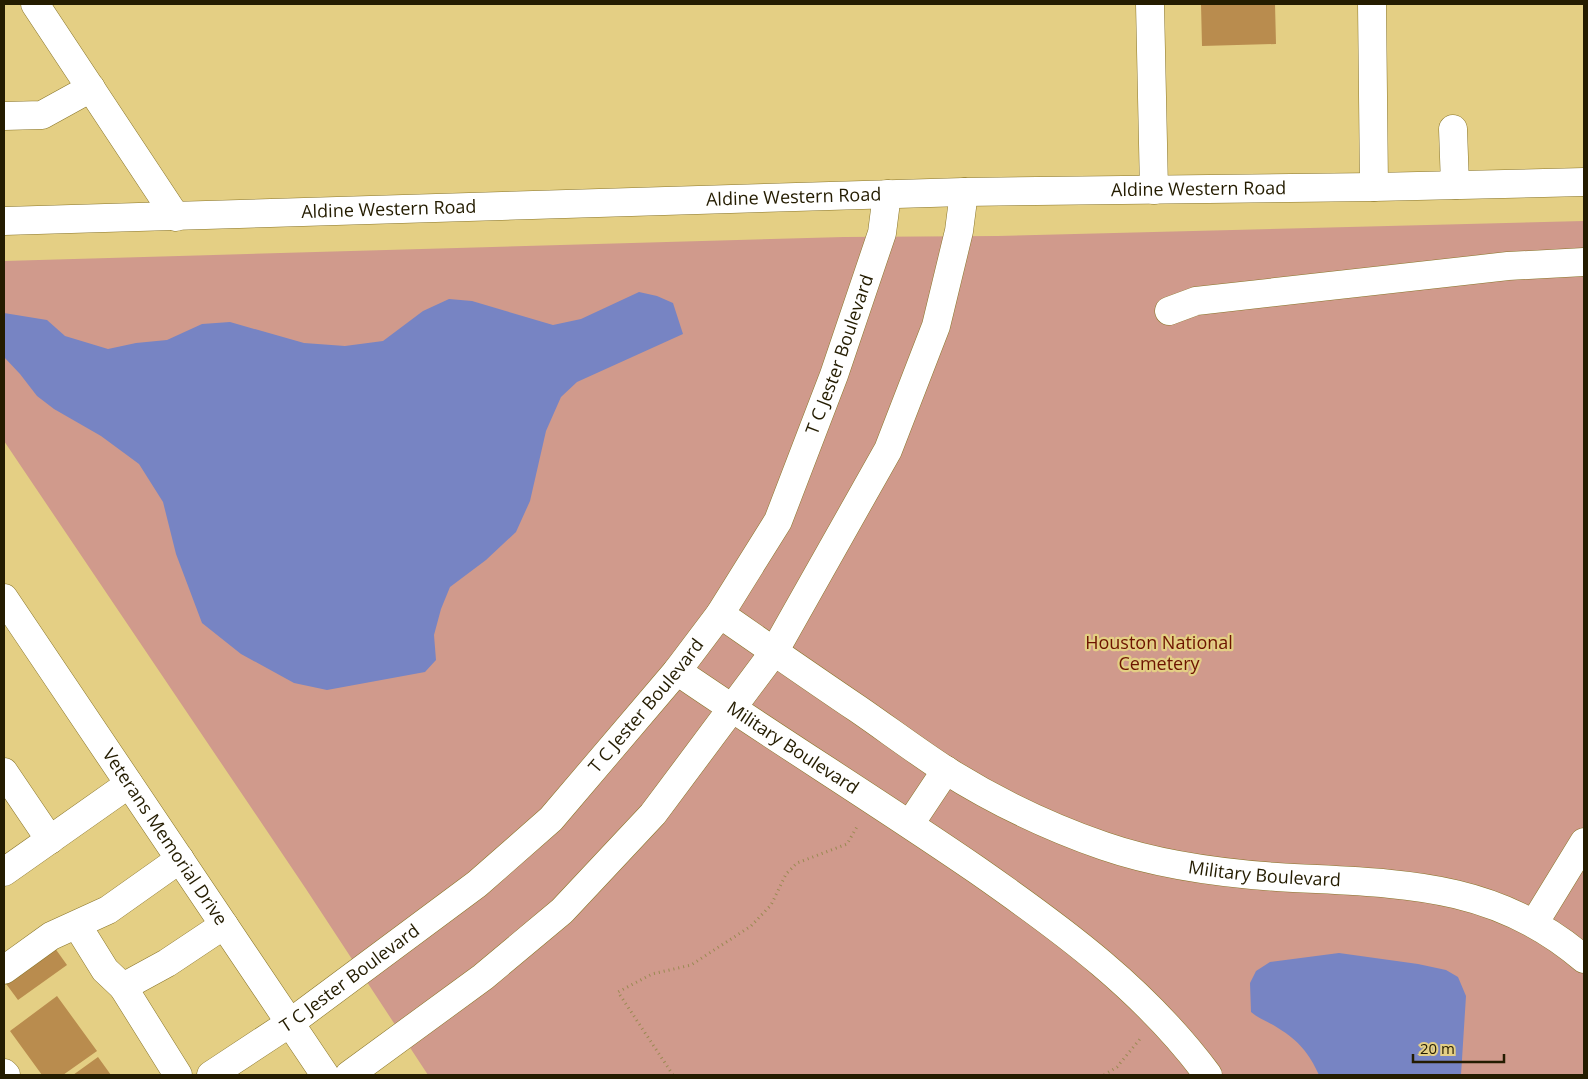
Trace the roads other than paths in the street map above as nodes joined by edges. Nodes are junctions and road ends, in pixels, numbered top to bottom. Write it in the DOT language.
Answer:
graph roads {
  1 [pos="35,4"];
  2 [pos="1150,4"];
  3 [pos="1372,4"];
  4 [pos="91,88"];
  5 [pos="4,116"];
  6 [pos="1453,129"];
  7 [pos="1584,182"];
  8 [pos="1455,185"];
  9 [pos="1374,187"];
  10 [pos="1154,190"];
  11 [pos="964,192"];
  12 [pos="887,194"];
  13 [pos="176,217"];
  14 [pos="4,221"];
  15 [pos="1584,262"];
  16 [pos="1169,311"];
  17 [pos="4,598"];
  18 [pos="720,614"];
  19 [pos="774,652"];
  20 [pos="677,671"];
  21 [pos="733,709"];
  22 [pos="946,770"];
  23 [pos="4,772"];
  24 [pos="129,784"];
  25 [pos="910,824"];
  26 [pos="50,840"];
  27 [pos="1584,842"];
  28 [pos="180,859"];
  29 [pos="4,872"];
  30 [pos="1535,922"];
  31 [pos="224,925"];
  32 [pos="77,926"];
  33 [pos="1584,959"];
  34 [pos="4,970"];
  35 [pos="123,987"];
  36 [pos="290,1023"];
  37 [pos="178,1075"];
  38 [pos="211,1075"];
  39 [pos="325,1075"];
  40 [pos="349,1075"];
  41 [pos="1208,1075"];
  1 -- 4 [label="street"];
  2 -- 10 [label="street"];
  3 -- 9 [label="street"];
  4 -- 5 [label="street"];
  4 -- 13 [label="street"];
  6 -- 8 [label="street"];
  7 -- 8 [label="street, Aldine Western Road"];
  8 -- 9 [label="street, Aldine Western Road"];
  9 -- 10 [label="street, Aldine Western Road"];
  10 -- 11 [label="street, Aldine Western Road"];
  11 -- 12 [label="street, Aldine Western Road"];
  11 -- 19 [label="street"];
  12 -- 13 [label="street, Aldine Western Road"];
  12 -- 18 [label="street, T C Jester Boulevard"];
  13 -- 14 [label="street, Aldine Western Road"];
  15 -- 16 [label="street"];
  17 -- 24 [label="street, Veterans Memorial Drive"];
  18 -- 19 [label="street, Military Boulevard"];
  18 -- 20 [label="street, T C Jester Boulevard"];
  19 -- 21 [label="street"];
  19 -- 22 [label="street, Military Boulevard"];
  20 -- 21 [label="street, Military Boulevard"];
  20 -- 36 [label="street, T C Jester Boulevard"];
  21 -- 25 [label="street, Military Boulevard"];
  21 -- 40 [label="street"];
  22 -- 25 [label="street"];
  22 -- 30 [label="street, Military Boulevard"];
  23 -- 26 [label="street"];
  24 -- 26 [label="street"];
  24 -- 28 [label="street, Veterans Memorial Drive"];
  25 -- 41 [label="street, Military Boulevard"];
  26 -- 29 [label="street"];
  27 -- 30 [label="street"];
  28 -- 31 [label="street, Veterans Memorial Drive"];
  28 -- 32 [label="street"];
  30 -- 33 [label="street, Military Boulevard"];
  31 -- 35 [label="street"];
  31 -- 36 [label="street, Veterans Memorial Drive"];
  32 -- 34 [label="street"];
  32 -- 35 [label="street"];
  35 -- 37 [label="street"];
  36 -- 38 [label="street, T C Jester Boulevard"];
  36 -- 39 [label="street, Veterans Memorial Drive"];
}
